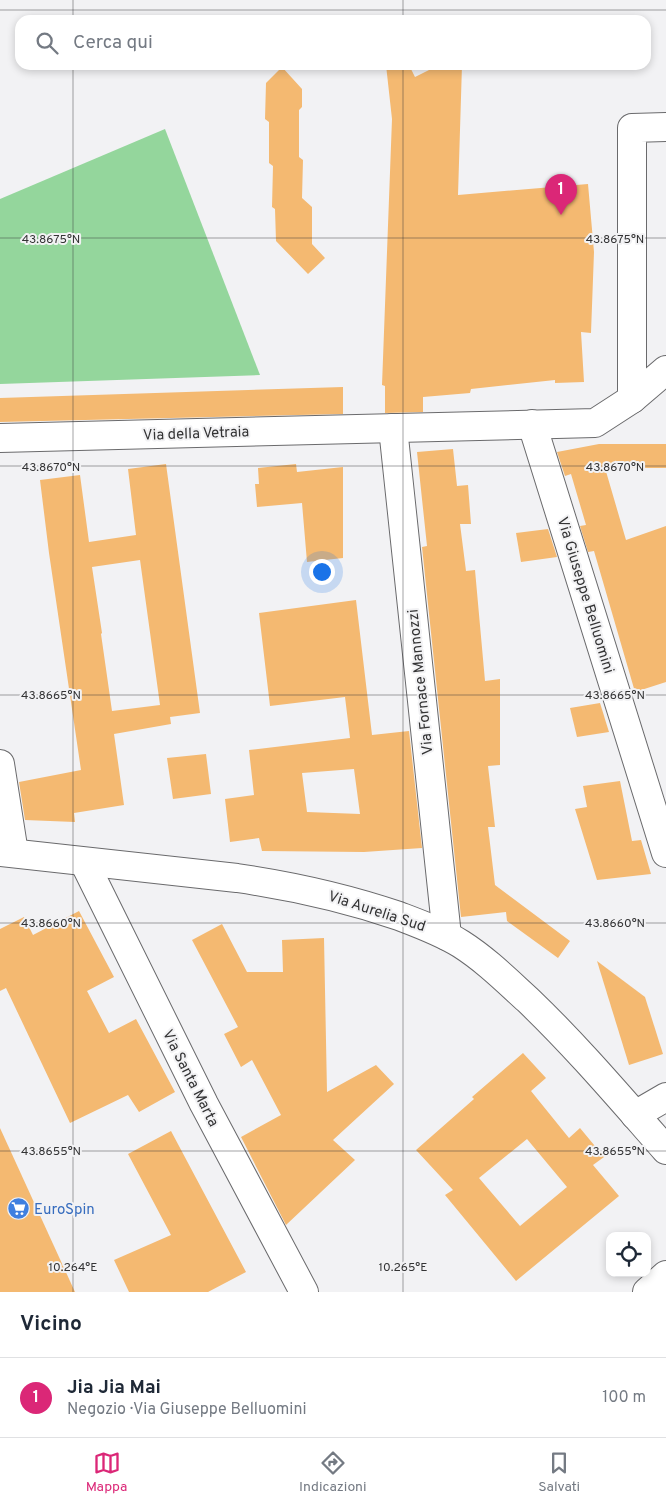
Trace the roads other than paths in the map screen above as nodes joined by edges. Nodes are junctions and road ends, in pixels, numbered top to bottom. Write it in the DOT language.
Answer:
graph roads {
  1 [pos="666,126"];
  2 [pos="666,370"];
  3 [pos="632,399"];
  4 [pos="532,424"];
  5 [pos="393,428"];
  6 [pos="0,438"];
  7 [pos="0,764"];
  8 [pos="7,853"];
  9 [pos="666,853"];
  10 [pos="84,862"];
  11 [pos="447,936"];
  12 [pos="666,1097"];
  13 [pos="635,1115"];
  14 [pos="666,1150"];
  15 [pos="666,1275"];
  16 [pos="304,1292"];
  17 [pos="647,1292"];
  1 -- 3 [label="street"];
  2 -- 3 [label="street, Via della Vetraia"];
  3 -- 4 [label="street, Via della Vetraia"];
  4 -- 5 [label="street, Via della Vetraia"];
  4 -- 9 [label="street, Via Giuseppe Belluomini"];
  5 -- 6 [label="street, Via della Vetraia"];
  5 -- 11 [label="street, Via Fornace Mannozzi"];
  7 -- 8 [label="street"];
  8 -- 10 [label="street, Via Aurelia Sud"];
  10 -- 11 [label="street, Via Aurelia Sud"];
  10 -- 16 [label="street, Via Santa Marta"];
  11 -- 13 [label="street, Via Aurelia Sud"];
  12 -- 13 [label="street"];
  13 -- 14 [label="street, Via Aurelia Sud"];
  15 -- 17 [label="street"];
}
